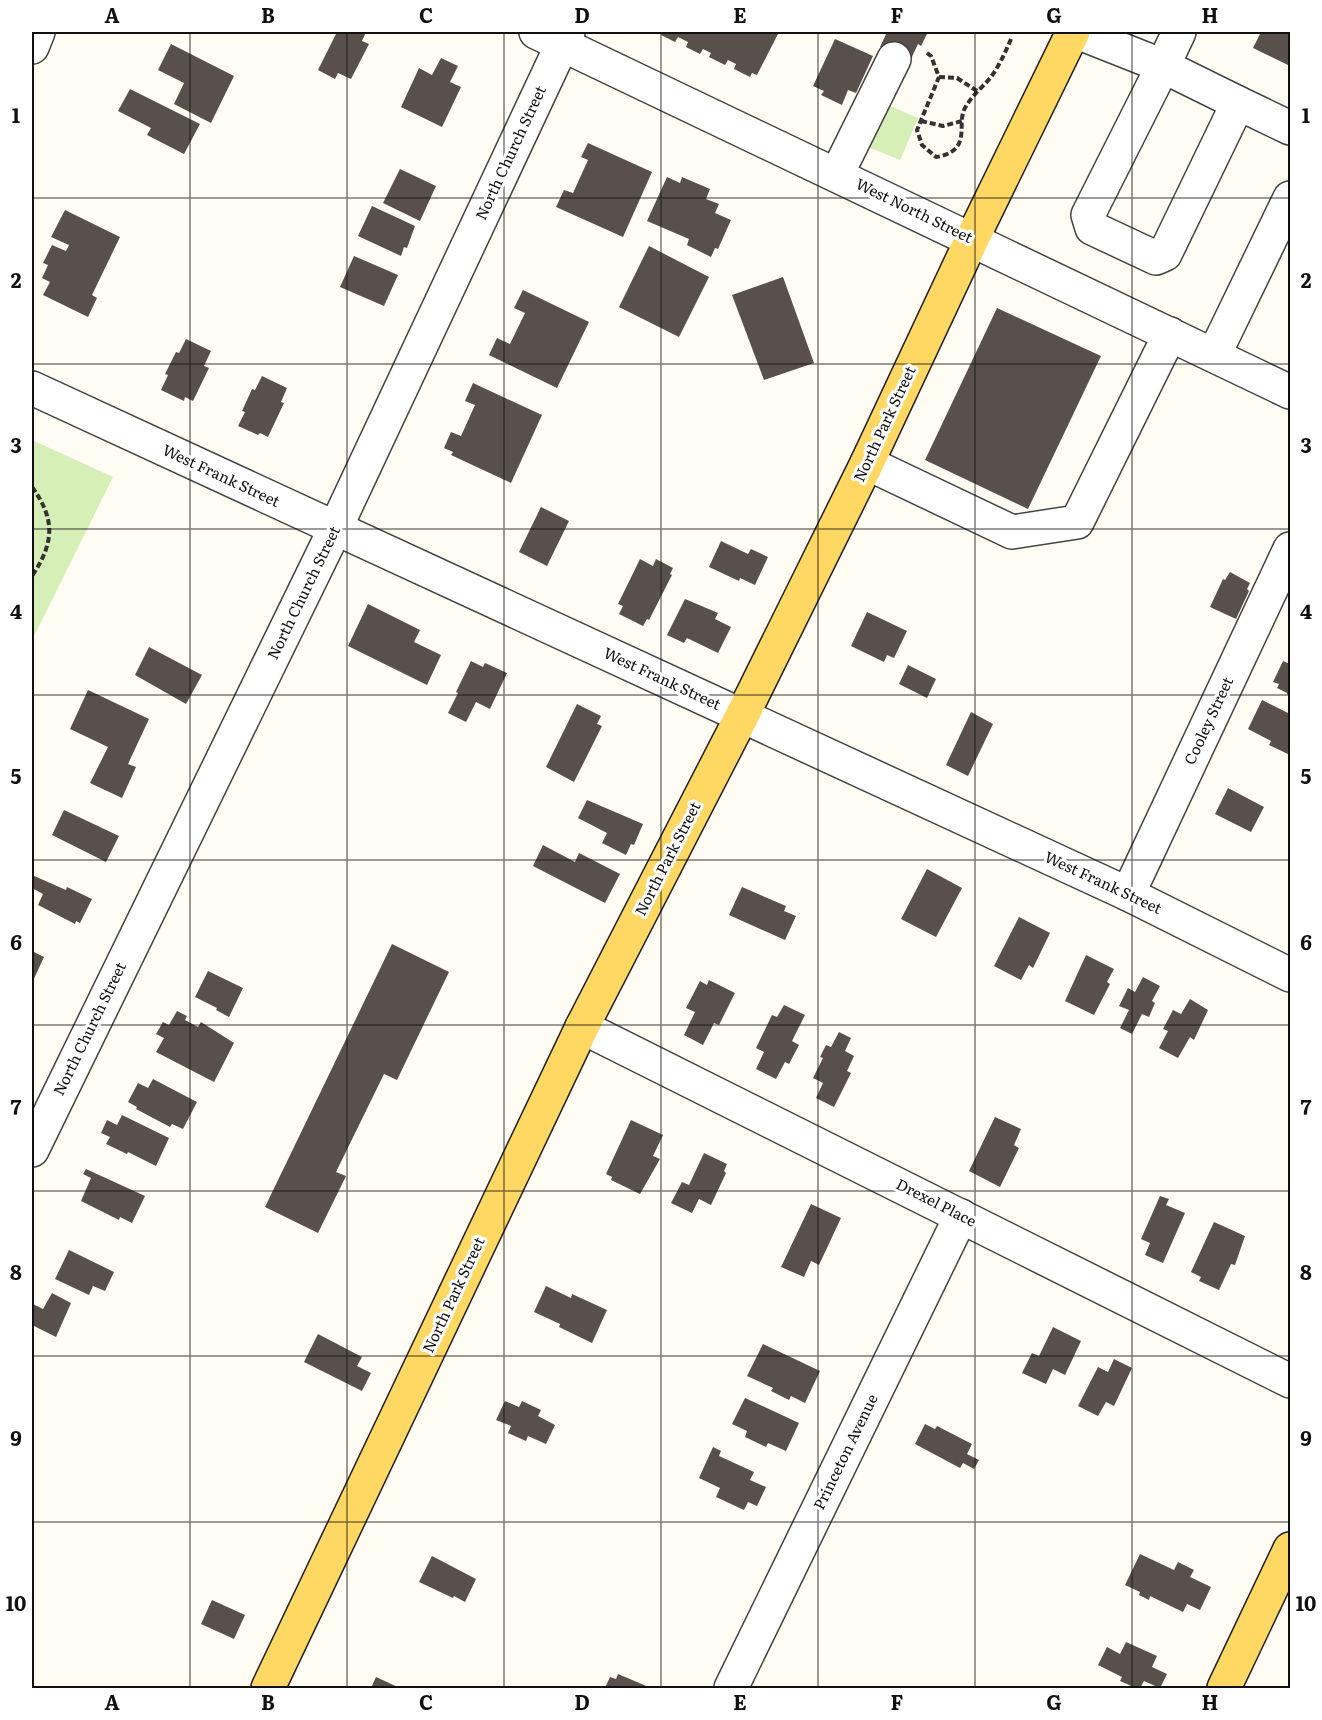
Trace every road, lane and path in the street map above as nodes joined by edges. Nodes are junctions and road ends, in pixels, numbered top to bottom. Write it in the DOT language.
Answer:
graph roads {
  1 [pos="38,32"];
  2 [pos="1075,32"];
  3 [pos="1179,32"];
  4 [pos="555,36"];
  5 [pos="1011,39"];
  6 [pos="32,47"];
  7 [pos="927,52"];
  8 [pos="894,59"];
  9 [pos="1162,66"];
  10 [pos="939,77"];
  11 [pos="977,91"];
  12 [pos="1238,103"];
  13 [pos="921,120"];
  14 [pos="962,121"];
  15 [pos="1290,128"];
  16 [pos="837,174"];
  17 [pos="1290,198"];
  18 [pos="972,239"];
  19 [pos="1170,334"];
  20 [pos="1214,355"];
  21 [pos="32,388"];
  22 [pos="1290,392"];
  23 [pos="867,463"];
  24 [pos="32,488"];
  25 [pos="335,529"];
  26 [pos="1290,549"];
  27 [pos="32,576"];
  28 [pos="742,716"];
  29 [pos="1128,894"];
  30 [pos="1290,975"];
  31 [pos="582,1027"];
  32 [pos="32,1150"];
  33 [pos="962,1216"];
  34 [pos="1290,1381"];
  35 [pos="1290,1550"];
  36 [pos="267,1689"];
  37 [pos="731,1689"];
  38 [pos="1224,1689"];
  1 -- 6 [label="street"];
  2 -- 9 [label="street"];
  2 -- 18 [label="main road, North Park Street"];
  3 -- 9 [label="street"];
  4 -- 16 [label="street, West North Street"];
  4 -- 25 [label="street, North Church Street"];
  5 -- 11 [label="path"];
  7 -- 10 [label="path"];
  8 -- 16 [label="street"];
  9 -- 12 [label="street"];
  9 -- 12 [label="street"];
  10 -- 11 [label="path"];
  10 -- 13 [label="path"];
  11 -- 14 [label="path"];
  12 -- 15 [label="street"];
  13 -- 14 [label="path"];
  13 -- 14 [label="path"];
  16 -- 18 [label="street, West North Street"];
  17 -- 20 [label="street"];
  18 -- 19 [label="street, West North Street"];
  18 -- 23 [label="main road, North Park Street"];
  19 -- 20 [label="street, West North Street"];
  19 -- 23 [label="street"];
  20 -- 22 [label="street, West North Street"];
  21 -- 25 [label="street, West Frank Street"];
  23 -- 28 [label="main road, North Park Street"];
  24 -- 27 [label="path"];
  25 -- 28 [label="street, West Frank Street"];
  25 -- 32 [label="street, North Church Street"];
  26 -- 29 [label="street, Cooley Street"];
  28 -- 29 [label="street, West Frank Street"];
  28 -- 31 [label="main road, North Park Street"];
  29 -- 30 [label="street, West Frank Street"];
  31 -- 33 [label="street, Drexel Place"];
  31 -- 36 [label="main road, North Park Street"];
  33 -- 34 [label="street, Drexel Place"];
  33 -- 37 [label="street, Princeton Avenue"];
  35 -- 38 [label="main road"];
}
